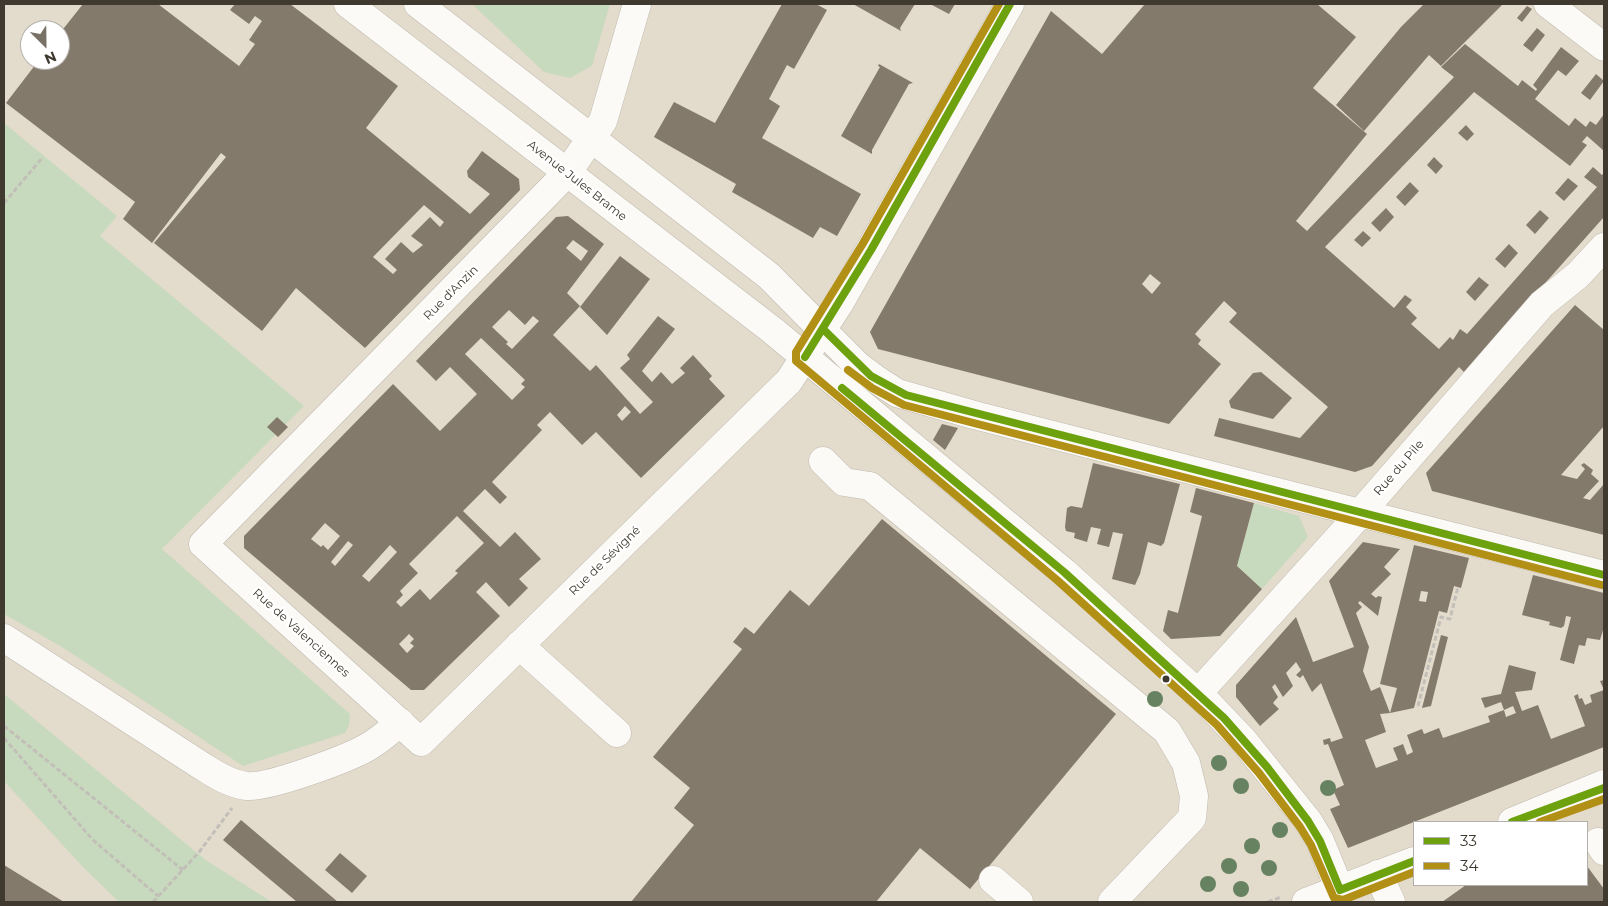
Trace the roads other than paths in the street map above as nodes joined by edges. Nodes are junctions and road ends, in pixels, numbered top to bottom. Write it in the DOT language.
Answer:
graph roads {
  1 [pos="348,4"];
  2 [pos="418,4"];
  3 [pos="637,4"];
  4 [pos="1010,4"];
  5 [pos="1548,4"];
  6 [pos="1604,47"];
  7 [pos="593,138"];
  8 [pos="567,173"];
  9 [pos="1604,247"];
  10 [pos="823,329"];
  11 [pos="805,358"];
  12 [pos="942,406"];
  13 [pos="913,446"];
  14 [pos="823,461"];
  15 [pos="1361,512"];
  16 [pos="203,544"];
  17 [pos="1604,574"];
  18 [pos="4,638"];
  19 [pos="519,645"];
  20 [pos="1198,693"];
  21 [pos="400,722"];
  22 [pos="617,733"];
  23 [pos="1597,789"];
  24 [pos="1515,821"];
  25 [pos="1413,861"];
  26 [pos="1378,874"];
  27 [pos="993,880"];
  28 [pos="1340,890"];
  29 [pos="1019,902"];
  30 [pos="1112,902"];
  31 [pos="1306,902"];
  32 [pos="1391,902"];
  1 -- 8 [label="street, Avenue Jules Brame"];
  2 -- 7 [label="street"];
  3 -- 7 [label="street, Rue d'Anzin"];
  4 -- 10 [label="street, Rue de Sévigné"];
  5 -- 6 [label="street"];
  7 -- 8 [label="street, Rue d'Anzin"];
  7 -- 10 [label="street"];
  8 -- 11 [label="street, Avenue Jules Brame"];
  8 -- 16 [label="street, Rue d'Anzin"];
  9 -- 15 [label="street, Rue du Pile"];
  10 -- 11 [label="street, Rue de Sévigné"];
  10 -- 12 [label="street"];
  11 -- 13 [label="street, Avenue Jules Brame"];
  11 -- 19 [label="street, Rue de Sévigné"];
  12 -- 13 [label="street"];
  12 -- 15 [label="street"];
  13 -- 20 [label="street, Avenue Jules Brame"];
  14 -- 30 [label="street"];
  15 -- 17 [label="street"];
  15 -- 20 [label="street, Rue du Pile"];
  16 -- 21 [label="street, Rue de Valenciennes"];
  18 -- 21 [label="street"];
  19 -- 21 [label="street, Rue de Sévigné"];
  19 -- 22 [label="street"];
  20 -- 28 [label="street, Avenue Jules Brame"];
  23 -- 24 [label="street"];
  25 -- 26 [label="street"];
  26 -- 28 [label="street"];
  26 -- 32 [label="street"];
  27 -- 29 [label="street"];
  28 -- 31 [label="street"];
}
